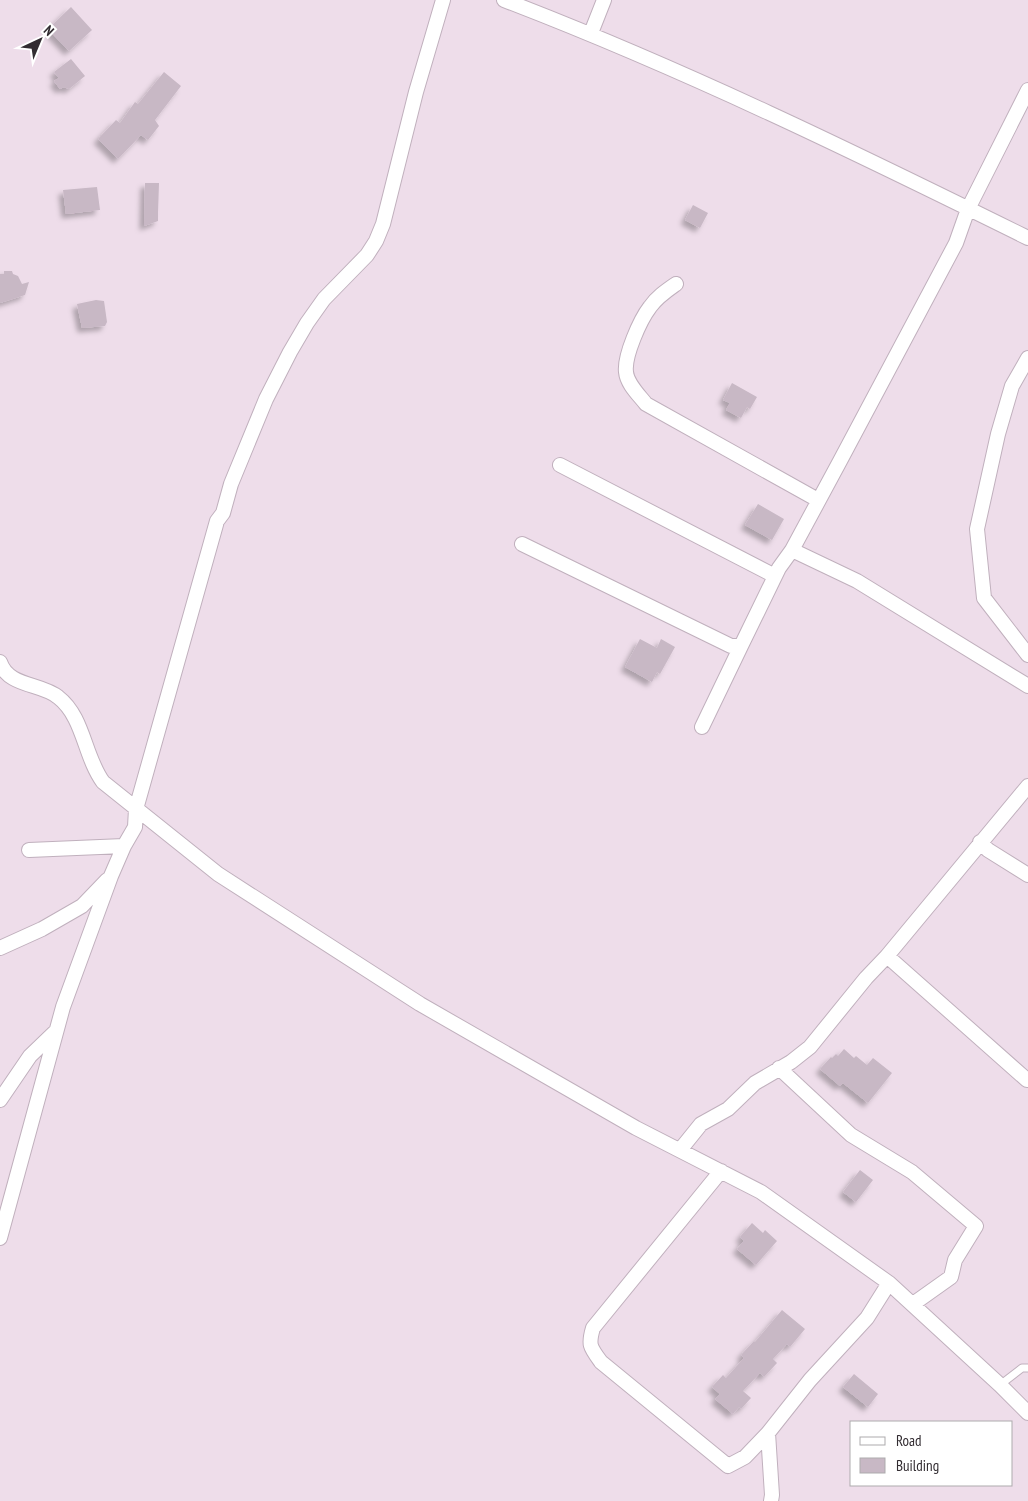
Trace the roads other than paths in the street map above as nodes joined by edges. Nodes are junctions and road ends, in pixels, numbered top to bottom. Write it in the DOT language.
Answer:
graph roads {
  1 [pos="444,0"];
  2 [pos="504,0"];
  3 [pos="604,0"];
  4 [pos="591,33"];
  5 [pos="1028,90"];
  6 [pos="968,208"];
  7 [pos="1028,238"];
  8 [pos="676,284"];
  9 [pos="1028,358"];
  10 [pos="560,464"];
  11 [pos="818,500"];
  12 [pos="522,544"];
  13 [pos="792,550"];
  14 [pos="775,576"];
  15 [pos="742,646"];
  16 [pos="1028,654"];
  17 [pos="0,662"];
  18 [pos="1028,686"];
  19 [pos="702,727"];
  20 [pos="1028,786"];
  21 [pos="136,809"];
  22 [pos="980,842"];
  23 [pos="124,846"];
  24 [pos="29,850"];
  25 [pos="1028,875"];
  26 [pos="111,876"];
  27 [pos="0,948"];
  28 [pos="887,956"];
  29 [pos="57,1031"];
  30 [pos="780,1068"];
  31 [pos="1027,1080"];
  32 [pos="0,1100"];
  33 [pos="680,1150"];
  34 [pos="721,1172"];
  35 [pos="0,1238"];
  36 [pos="889,1283"];
  37 [pos="913,1304"];
  38 [pos="1028,1368"];
  39 [pos="1000,1385"];
  40 [pos="1028,1413"];
  41 [pos="768,1433"];
  42 [pos="771,1501"];
  1 -- 21 [label="street"];
  2 -- 4 [label="street"];
  3 -- 4 [label="street"];
  4 -- 6 [label="street"];
  5 -- 6 [label="street"];
  6 -- 7 [label="street"];
  6 -- 11 [label="street"];
  8 -- 11 [label="street"];
  9 -- 16 [label="street"];
  10 -- 14 [label="street"];
  11 -- 13 [label="street"];
  12 -- 15 [label="street"];
  13 -- 14 [label="street"];
  13 -- 18 [label="street"];
  14 -- 15 [label="street"];
  15 -- 19 [label="street"];
  17 -- 21 [label="street"];
  20 -- 22 [label="street"];
  21 -- 23 [label="street"];
  21 -- 33 [label="street"];
  22 -- 25 [label="street"];
  22 -- 28 [label="street"];
  23 -- 24 [label="street"];
  23 -- 26 [label="street"];
  26 -- 27 [label="street"];
  26 -- 29 [label="street"];
  28 -- 30 [label="street"];
  28 -- 31 [label="street"];
  29 -- 32 [label="street"];
  29 -- 35 [label="street"];
  30 -- 33 [label="street"];
  30 -- 37 [label="street"];
  33 -- 34 [label="street"];
  34 -- 36 [label="street"];
  34 -- 41 [label="street"];
  36 -- 37 [label="street"];
  36 -- 41 [label="street"];
  37 -- 39 [label="street"];
  38 -- 39 [label="lane"];
  39 -- 40 [label="street"];
  41 -- 42 [label="street"];
}
